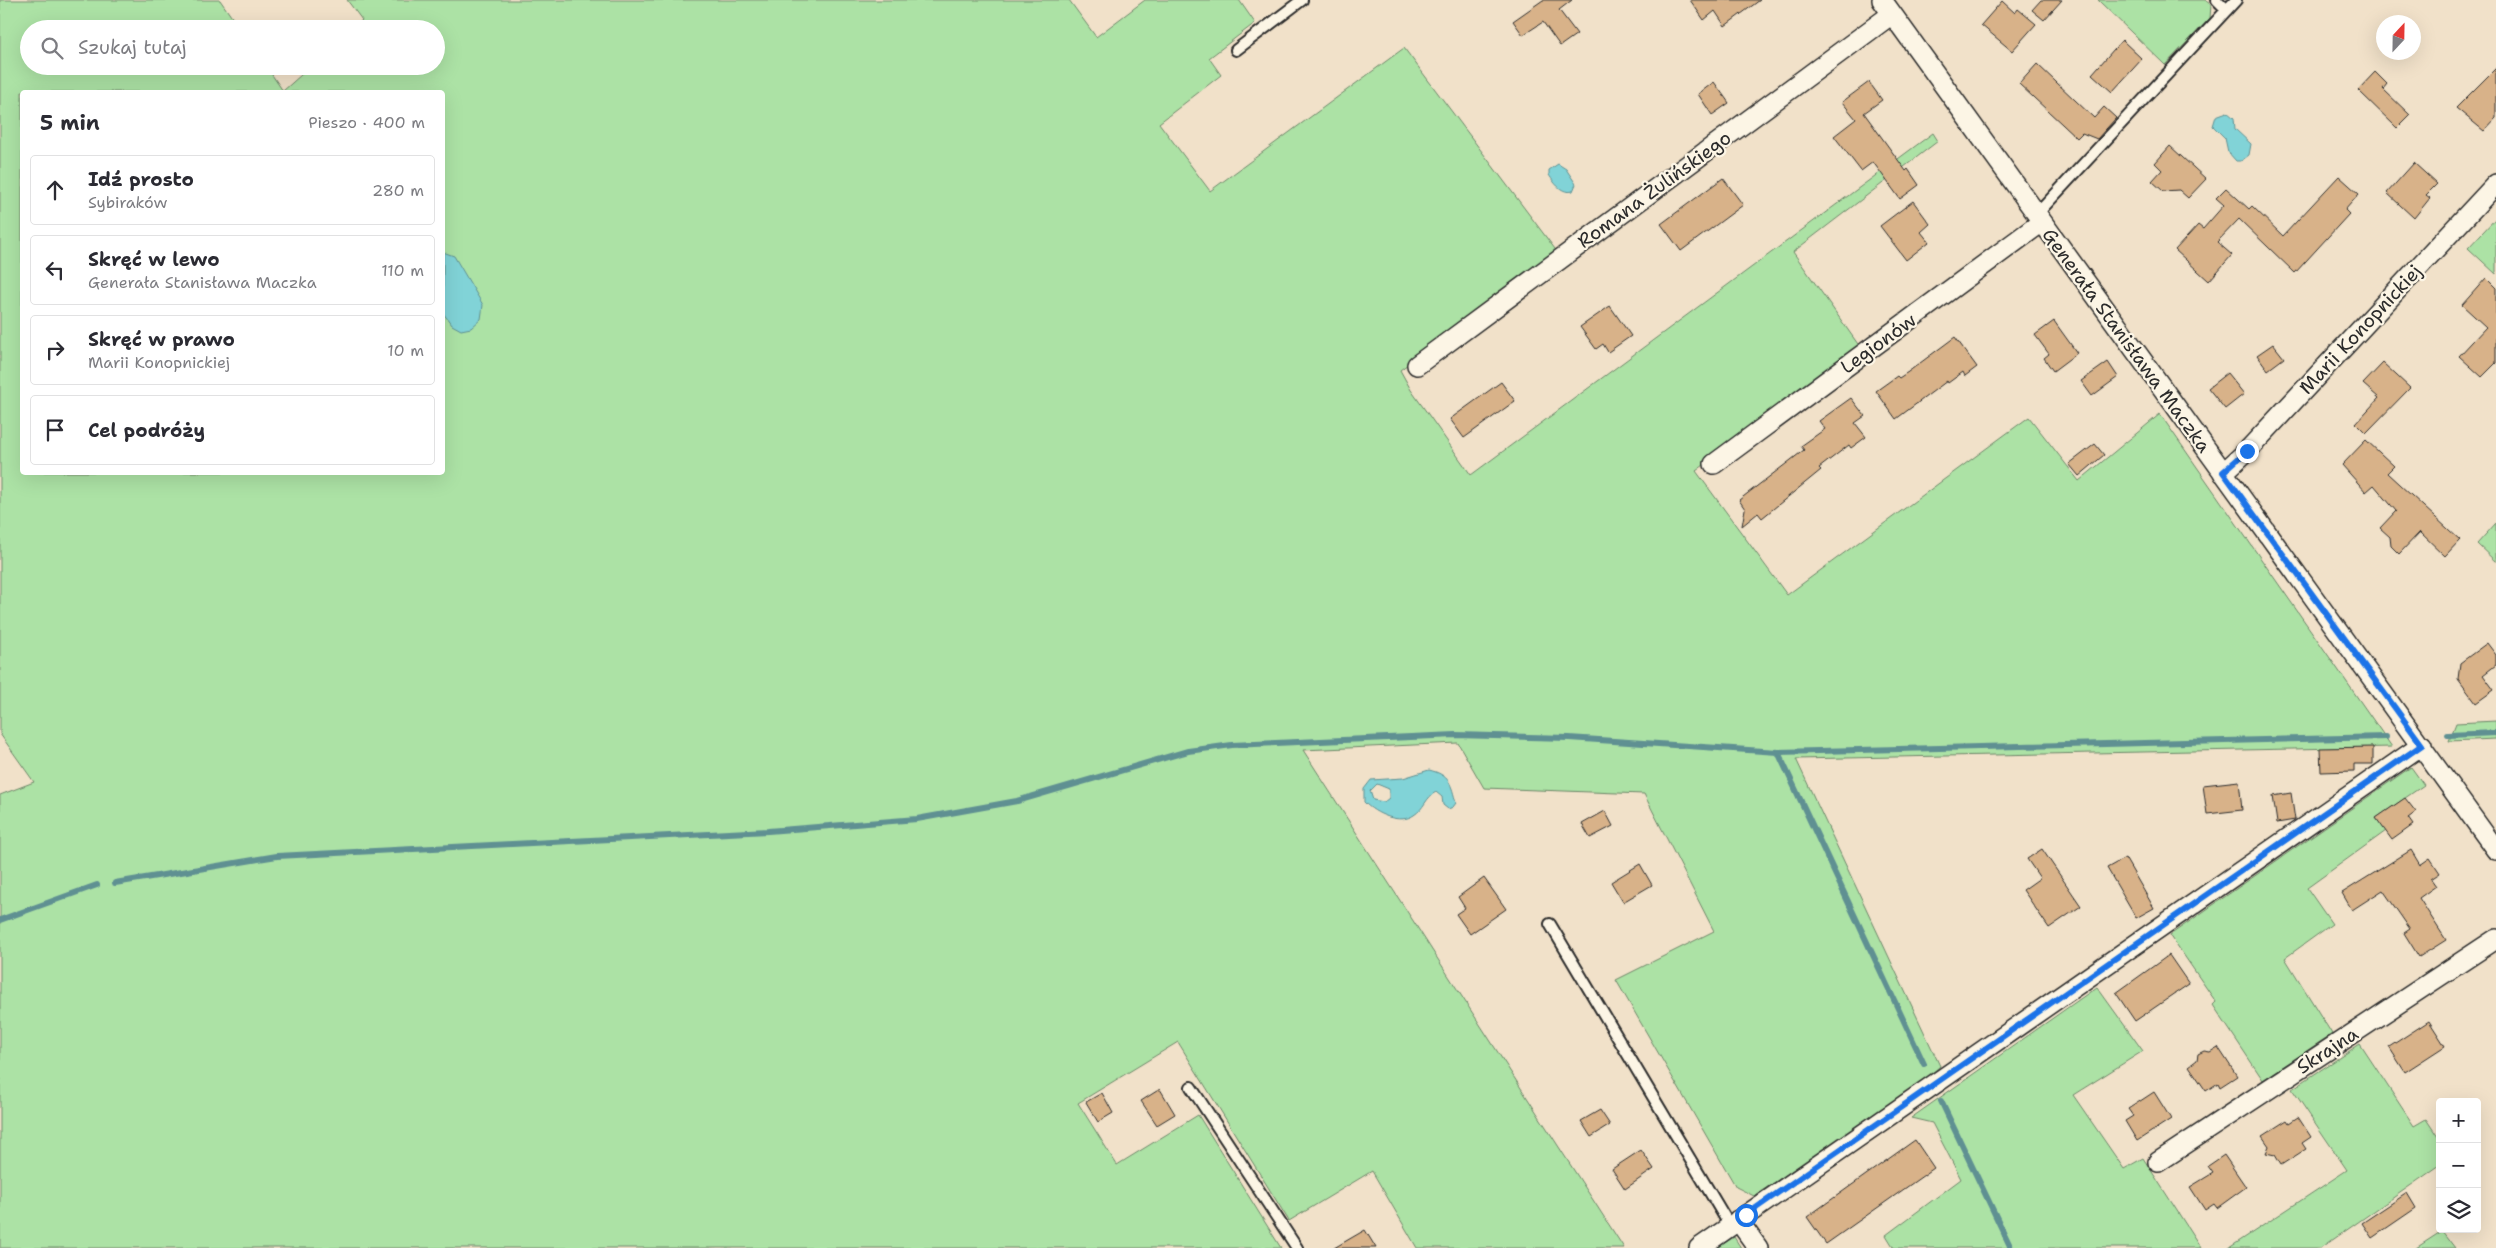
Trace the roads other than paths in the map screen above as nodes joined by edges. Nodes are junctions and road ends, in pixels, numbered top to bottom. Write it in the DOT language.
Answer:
graph roads {
  1 [pos="1302,0"];
  2 [pos="2217,0"];
  3 [pos="2236,0"];
  4 [pos="1887,7"];
  5 [pos="2227,10"];
  6 [pos="1236,50"];
  7 [pos="2496,184"];
  8 [pos="2039,218"];
  9 [pos="1417,365"];
  10 [pos="1714,464"];
  11 [pos="2223,472"];
  12 [pos="2422,745"];
  13 [pos="2496,850"];
  14 [pos="1550,924"];
  15 [pos="2496,939"];
  16 [pos="1191,1087"];
  17 [pos="2158,1162"];
  18 [pos="1734,1223"];
  19 [pos="1297,1248"];
  20 [pos="1699,1248"];
  21 [pos="1758,1248"];
  1 -- 6 [label="lane"];
  2 -- 5 [label="lane"];
  3 -- 5 [label="lane"];
  4 -- 8 [label="street, Generała Stanisława Maczka"];
  4 -- 9 [label="street, Romana Żulińskiego"];
  5 -- 8 [label="lane"];
  7 -- 11 [label="street, Marii Konopnickiej"];
  8 -- 10 [label="street, Legionów"];
  8 -- 11 [label="street, Generała Stanisława Maczka"];
  11 -- 12 [label="street, Generała Stanisława Maczka"];
  12 -- 13 [label="street, Generała Stanisława Maczka"];
  12 -- 18 [label="street"];
  14 -- 18 [label="lane"];
  15 -- 17 [label="street, Skrajna"];
  16 -- 19 [label="lane"];
  18 -- 20 [label="street"];
  18 -- 21 [label="street"];
}
